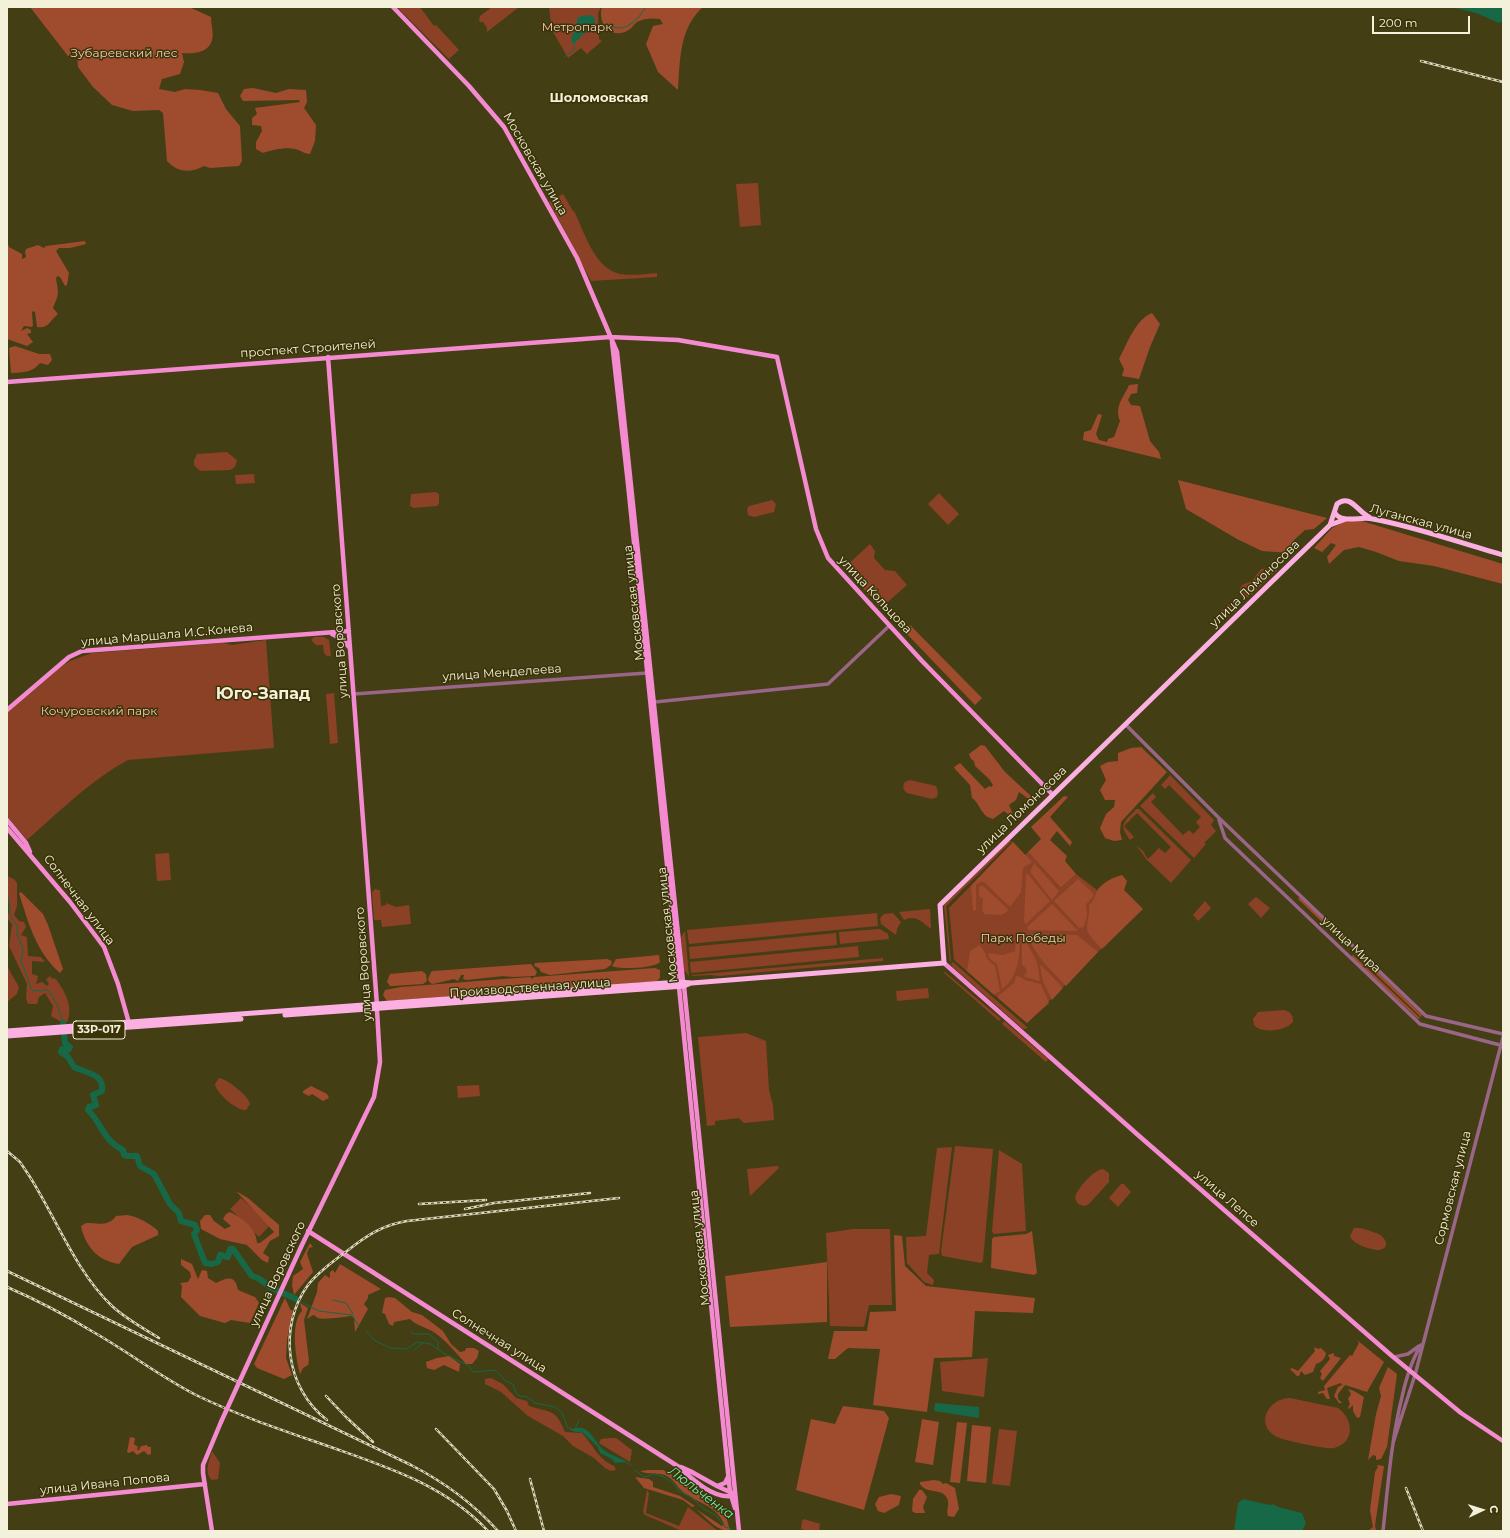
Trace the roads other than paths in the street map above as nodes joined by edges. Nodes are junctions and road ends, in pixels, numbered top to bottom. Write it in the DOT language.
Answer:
graph roads {
  1 [pos="393,7"];
  2 [pos="610,336"];
  3 [pos="328,357"];
  4 [pos="777,357"];
  5 [pos="7,382"];
  6 [pos="1354,505"];
  7 [pos="1335,513"];
  8 [pos="1371,518"];
  9 [pos="1347,519"];
  10 [pos="1330,526"];
  11 [pos="1503,555"];
  12 [pos="889,626"];
  13 [pos="349,631"];
  14 [pos="328,633"];
  15 [pos="351,654"];
  16 [pos="649,673"];
  17 [pos="354,694"];
  18 [pos="652,702"];
  19 [pos="7,710"];
  20 [pos="1125,724"];
  21 [pos="1052,794"];
  22 [pos="1218,817"];
  23 [pos="7,820"];
  24 [pos="7,828"];
  25 [pos="31,854"];
  26 [pos="944,963"];
  27 [pos="681,984"];
  28 [pos="377,1007"];
  29 [pos="130,1025"];
  30 [pos="59,1030"];
  31 [pos="7,1031"];
  32 [pos="1503,1035"];
  33 [pos="7,1036"];
  34 [pos="1500,1045"];
  35 [pos="694,1110"];
  36 [pos="308,1231"];
  37 [pos="1422,1343"];
  38 [pos="1394,1357"];
  39 [pos="1410,1370"];
  40 [pos="1416,1375"];
  41 [pos="1503,1441"];
  42 [pos="1393,1443"];
  43 [pos="679,1467"];
  44 [pos="728,1474"];
  45 [pos="205,1484"];
  46 [pos="716,1486"];
  47 [pos="732,1495"];
  48 [pos="7,1504"];
  49 [pos="212,1531"];
  50 [pos="739,1531"];
  51 [pos="1383,1531"];
  1 -- 2 [label="main road, Московская улица"];
  2 -- 3 [label="main road, проспект Строителей"];
  2 -- 4 [label="main road, проспект Строителей"];
  2 -- 16 [label="main road, Московская улица"];
  3 -- 5 [label="main road, проспект Строителей"];
  3 -- 13 [label="main road, улица Воровского"];
  4 -- 12 [label="main road, улица Кольцова"];
  6 -- 7 [label="highway"];
  6 -- 8 [label="highway"];
  6 -- 9 [label="highway"];
  7 -- 9 [label="highway"];
  7 -- 10 [label="highway"];
  8 -- 9 [label="highway, Луганская улица"];
  8 -- 11 [label="highway, Луганская улица"];
  9 -- 10 [label="highway, улица Ломоносова"];
  10 -- 20 [label="highway, улица Ломоносова"];
  12 -- 18 [label="street"];
  12 -- 21 [label="main road, улица Кольцова"];
  13 -- 14 [label="main road, улица Маршала И.С.Конева"];
  13 -- 15 [label="main road, улица Воровского"];
  14 -- 15 [label="main road"];
  14 -- 19 [label="main road, улица Маршала И.С.Конева"];
  15 -- 17 [label="main road, улица Воровского"];
  16 -- 17 [label="street, улица Менделеева"];
  16 -- 18 [label="main road, Московская улица"];
  17 -- 28 [label="main road, улица Воровского"];
  18 -- 27 [label="main road, Московская улица"];
  20 -- 21 [label="highway, улица Ломоносова"];
  20 -- 22 [label="street, улица Мира"];
  21 -- 26 [label="highway, улица Ломоносова"];
  22 -- 32 [label="street, улица Мира"];
  22 -- 34 [label="street, улица Мира"];
  23 -- 25 [label="main road, Солнечная улица"];
  24 -- 25 [label="main road, Солнечная улица"];
  25 -- 29 [label="main road, Солнечная улица"];
  26 -- 27 [label="highway"];
  26 -- 38 [label="main road, улица Лепсе"];
  27 -- 28 [label="highway, Производственная улица"];
  27 -- 35 [label="main road, Московская улица"];
  28 -- 29 [label="highway, Производственная улица"];
  28 -- 36 [label="main road, улица Воровского"];
  29 -- 30 [label="highway, 33Р-017"];
  30 -- 31 [label="highway, 33Р-017"];
  30 -- 33 [label="highway, 33Р-017"];
  32 -- 34 [label="street, Сормовская улица"];
  34 -- 37 [label="street, Сормовская улица"];
  35 -- 44 [label="main road, Московская улица"];
  35 -- 47 [label="main road, Московская улица"];
  36 -- 43 [label="main road, Солнечная улица"];
  36 -- 45 [label="main road, улица Воровского, bridge"];
  37 -- 38 [label="street"];
  37 -- 39 [label="street, Сормовская улица"];
  37 -- 40 [label="street, Сормовская улица"];
  38 -- 39 [label="main road, улица Лепсе"];
  39 -- 40 [label="main road, улица Лепсе"];
  39 -- 42 [label="street, Сормовская улица"];
  40 -- 41 [label="main road, улица Лепсе"];
  40 -- 42 [label="street, Сормовская улица"];
  42 -- 51 [label="street, Сормовская улица"];
  43 -- 46 [label="main road, Солнечная улица"];
  43 -- 47 [label="main road, Солнечная улица"];
  44 -- 46 [label="main road"];
  44 -- 47 [label="main road, Московская улица"];
  45 -- 48 [label="main road, улица Ивана Попова"];
  45 -- 49 [label="main road, улица Воровского"];
  46 -- 47 [label="main road, Солнечная улица"];
  47 -- 50 [label="main road, Московская улица"];
}
